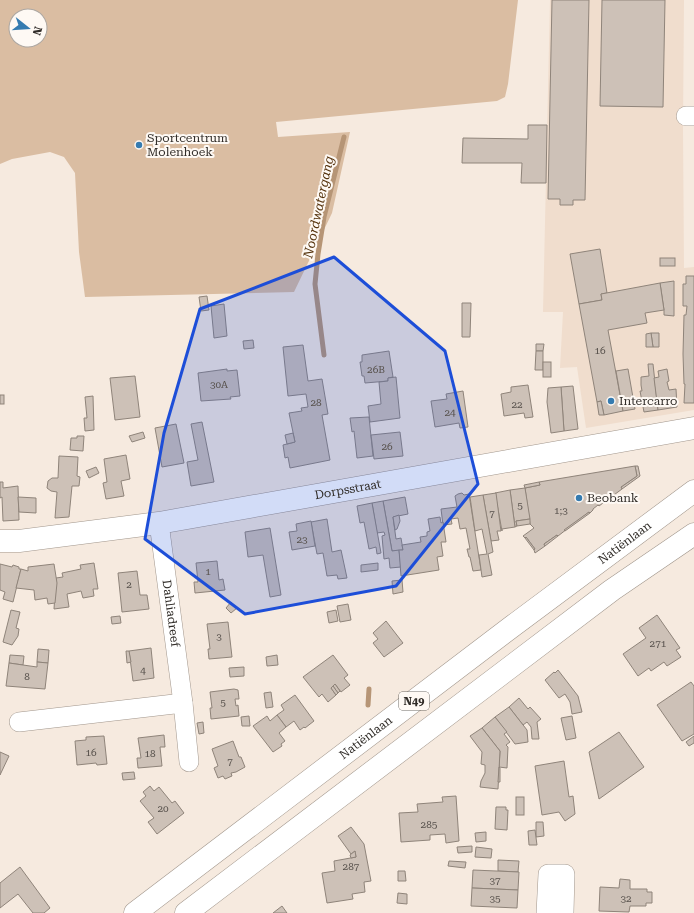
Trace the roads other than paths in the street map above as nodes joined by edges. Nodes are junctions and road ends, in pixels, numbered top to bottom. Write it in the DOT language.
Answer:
graph roads {
  1 [pos="694,428"];
  2 [pos="694,491"];
  3 [pos="159,523"];
  4 [pos="694,534"];
  5 [pos="0,541"];
  6 [pos="183,703"];
  7 [pos="19,722"];
  8 [pos="189,762"];
  9 [pos="135,913"];
  10 [pos="186,913"];
  11 [pos="546,913"];
  12 [pos="564,913"];
  1 -- 3 [label="main road, Dorpsstraat"];
  2 -- 9 [label="main road, Natiënlaan / N49"];
  3 -- 5 [label="main road, Dorpsstraat"];
  3 -- 6 [label="street, Dahliadreef"];
  4 -- 10 [label="main road, N49"];
  6 -- 7 [label="street"];
  6 -- 8 [label="street, Dahliadreef"];
  11 -- 12 [label="street"];
}
